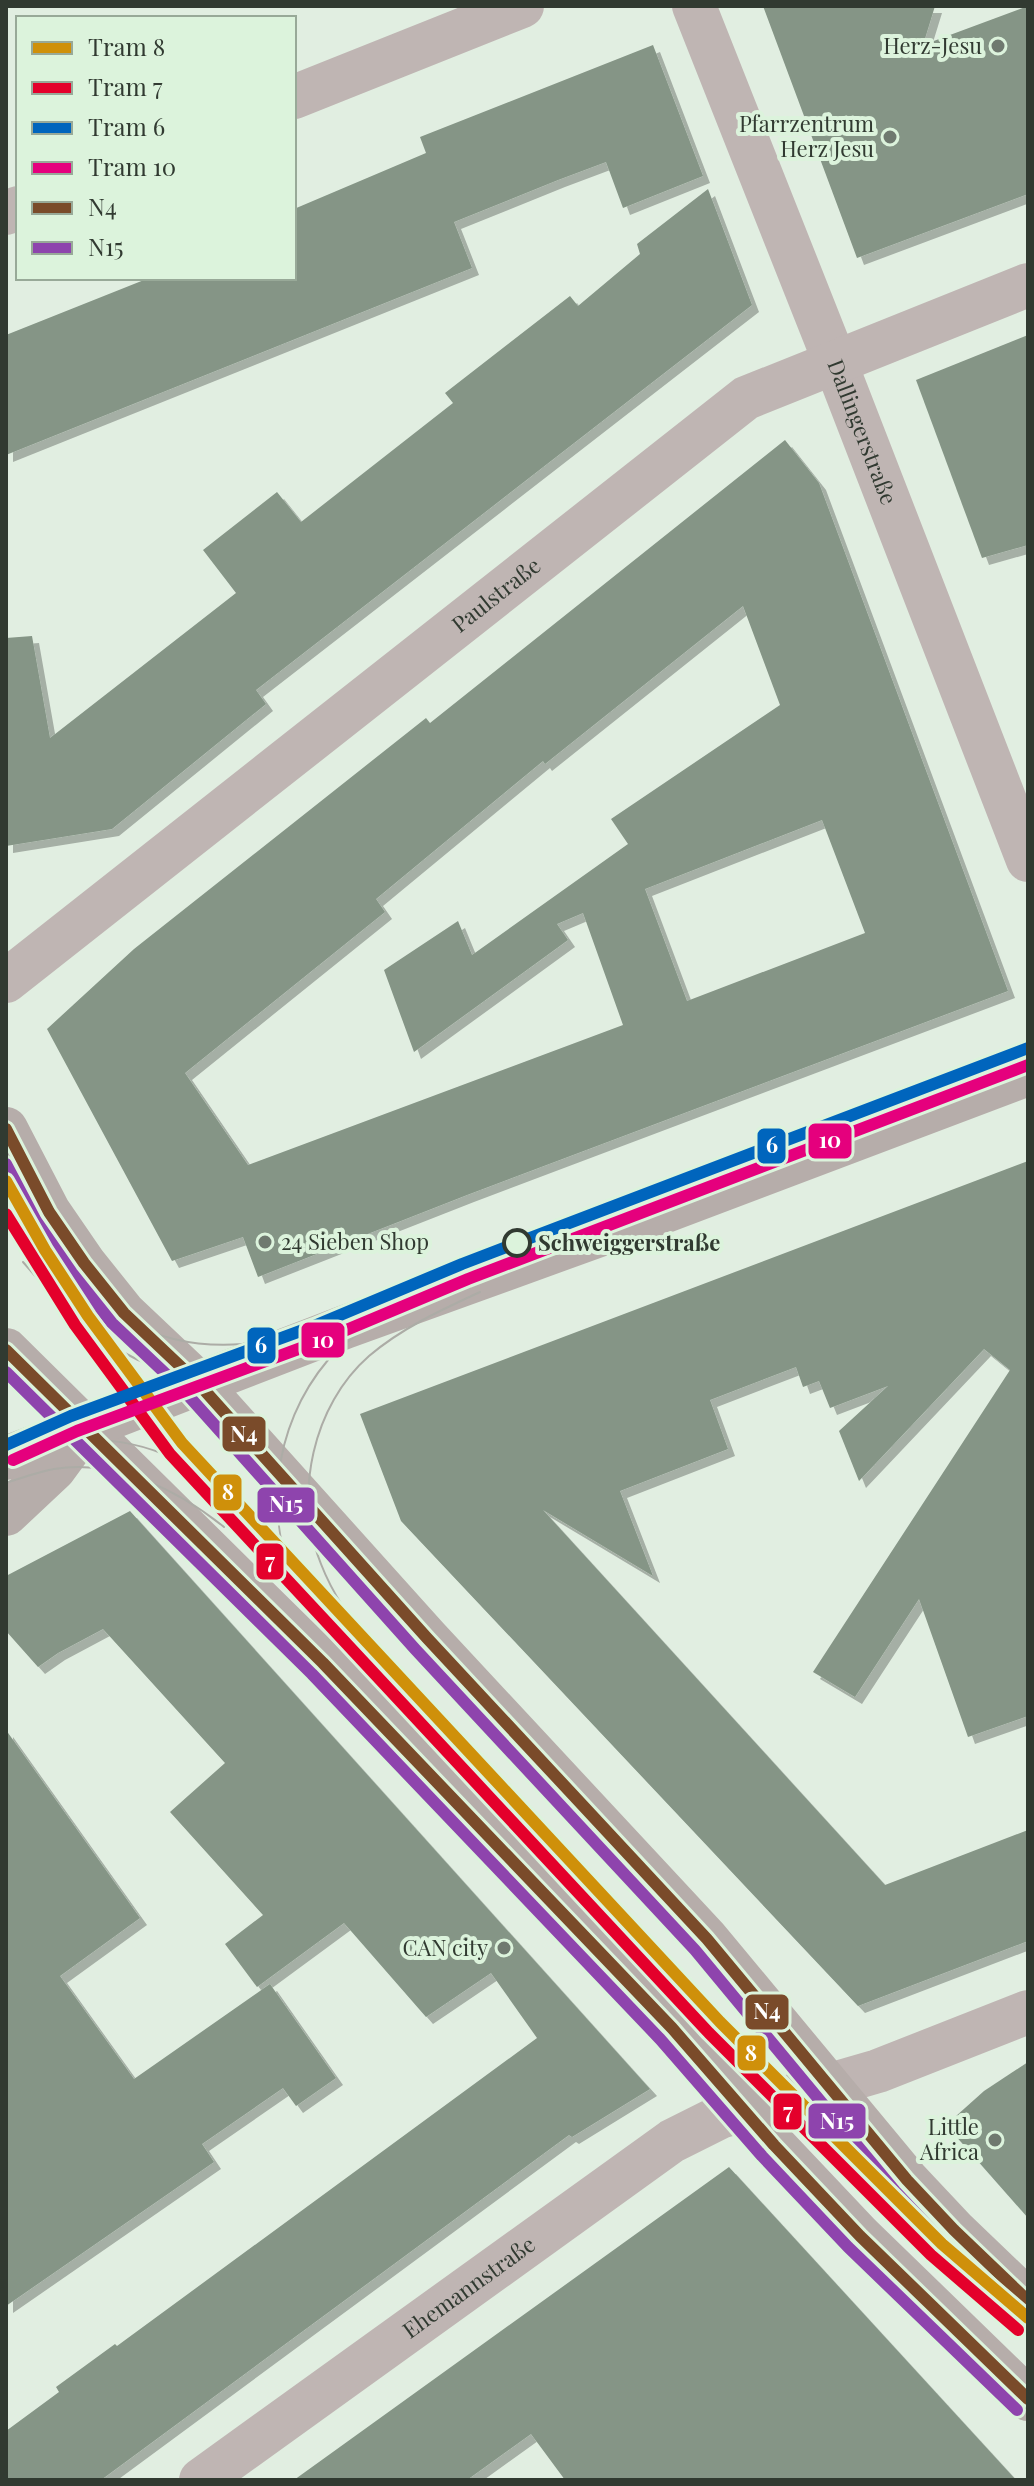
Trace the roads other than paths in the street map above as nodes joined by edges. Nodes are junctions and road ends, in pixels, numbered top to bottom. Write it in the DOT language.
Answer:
graph roads {
  1 [pos="522,6"];
  2 [pos="694,6"];
  3 [pos="296,96"];
  4 [pos="1028,285"];
  5 [pos="835,362"];
  6 [pos="1028,860"];
  7 [pos="6,981"];
  8 [pos="1028,1074"];
  9 [pos="6,1129"];
  10 [pos="6,1350"];
  11 [pos="197,1382"];
  12 [pos="84,1428"];
  13 [pos="6,1458"];
  14 [pos="6,1514"];
  15 [pos="1028,2012"];
  16 [pos="829,2088"];
  17 [pos="744,2109"];
  18 [pos="1028,2301"];
  19 [pos="1028,2399"];
  20 [pos="201,2480"];
  1 -- 3 [label="street"];
  2 -- 5 [label="street, Dallingerstraße"];
  4 -- 5 [label="street, Paulstraße"];
  5 -- 6 [label="street, Dallingerstraße"];
  5 -- 7 [label="street, Paulstraße"];
  8 -- 11 [label="main road"];
  9 -- 11 [label="main road"];
  10 -- 12 [label="main road"];
  11 -- 12 [label="main road"];
  11 -- 16 [label="main road"];
  12 -- 13 [label="main road"];
  12 -- 14 [label="main road"];
  12 -- 17 [label="main road"];
  15 -- 16 [label="street, Ehemannstraße"];
  16 -- 17 [label="street, Ehemannstraße"];
  16 -- 18 [label="main road"];
  17 -- 19 [label="main road"];
  17 -- 20 [label="street, Ehemannstraße"];
}
